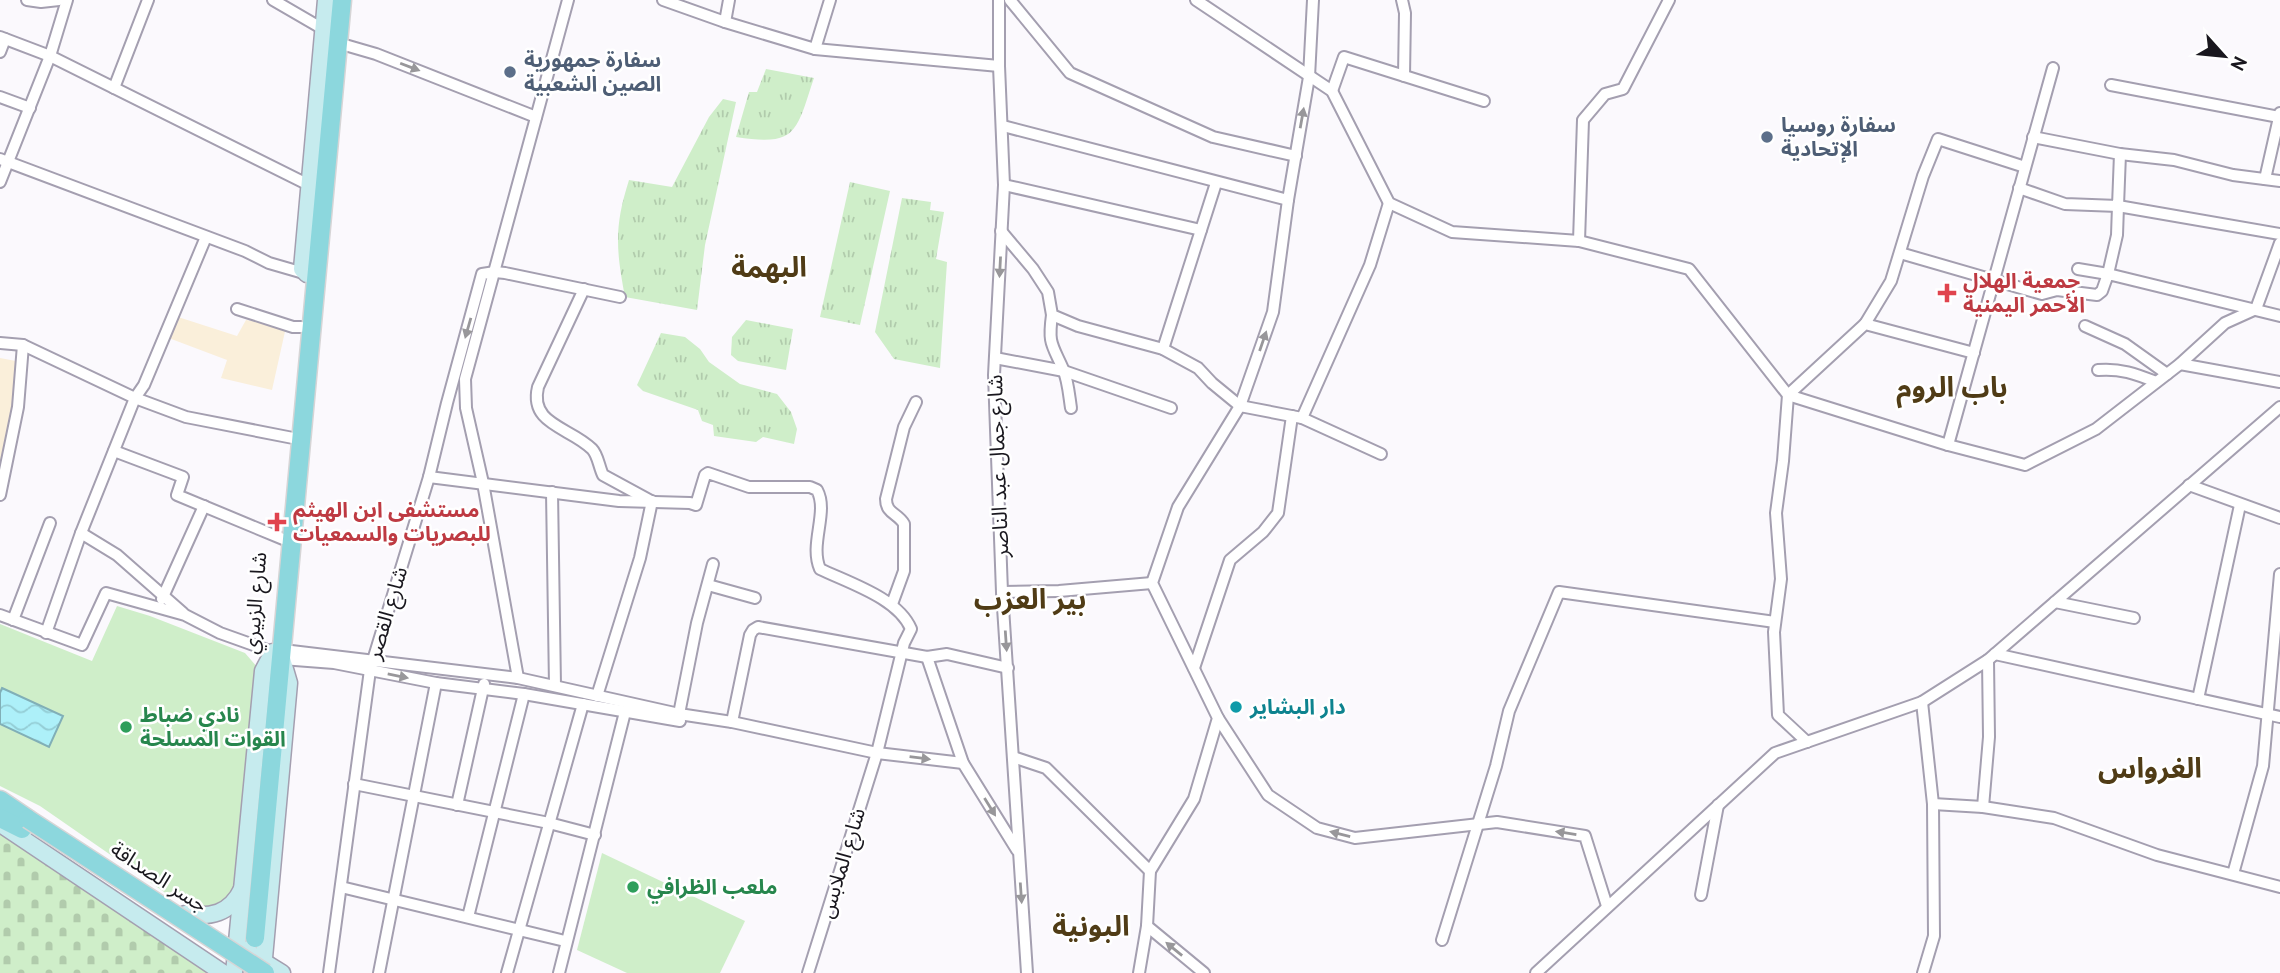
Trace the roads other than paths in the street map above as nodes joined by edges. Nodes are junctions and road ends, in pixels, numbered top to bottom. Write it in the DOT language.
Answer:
graph roads {
  1 [pos="27,0"];
  2 [pos="59,0"];
  3 [pos="66,0"];
  4 [pos="148,0"];
  5 [pos="273,0"];
  6 [pos="326,0"];
  7 [pos="332,0"];
  8 [pos="342,0"];
  9 [pos="350,0"];
  10 [pos="568,0"];
  11 [pos="663,0"];
  12 [pos="729,0"];
  13 [pos="830,0"];
  14 [pos="999,0"];
  15 [pos="1010,0"];
  16 [pos="1196,0"];
  17 [pos="1313,0"];
  18 [pos="1402,0"];
  19 [pos="1669,0"];
  20 [pos="725,22"];
  21 [pos="323,29"];
  22 [pos="3,38"];
  23 [pos="341,45"];
  24 [pos="815,49"];
  25 [pos="0,52"];
  26 [pos="50,56"];
  27 [pos="999,66"];
  28 [pos="2053,68"];
  29 [pos="1404,76"];
  30 [pos="1309,77"];
  31 [pos="2111,85"];
  32 [pos="114,88"];
  33 [pos="1332,91"];
  34 [pos="0,97"];
  35 [pos="1484,101"];
  36 [pos="30,108"];
  37 [pos="2280,115"];
  38 [pos="536,117"];
  39 [pos="1003,126"];
  40 [pos="2032,137"];
  41 [pos="2120,154"];
  42 [pos="1296,156"];
  43 [pos="4,160"];
  44 [pos="2025,167"];
  45 [pos="2265,178"];
  46 [pos="2280,181"];
  47 [pos="0,182"];
  48 [pos="1216,183"];
  49 [pos="309,185"];
  50 [pos="1004,185"];
  51 [pos="2019,188"];
  52 [pos="1288,200"];
  53 [pos="1389,203"];
  54 [pos="2118,206"];
  55 [pos="1201,230"];
  56 [pos="1002,231"];
  57 [pos="2280,234"];
  58 [pos="206,237"];
  59 [pos="1579,241"];
  60 [pos="2280,243"];
  61 [pos="1900,253"];
  62 [pos="2078,269"];
  63 [pos="495,272"];
  64 [pos="307,274"];
  65 [pos="2108,274"];
  66 [pos="1995,281"];
  67 [pos="584,289"];
  68 [pos="620,297"];
  69 [pos="237,309"];
  70 [pos="2256,309"];
  71 [pos="1052,315"];
  72 [pos="2280,316"];
  73 [pos="1865,324"];
  74 [pos="2085,326"];
  75 [pos="301,327"];
  76 [pos="0,343"];
  77 [pos="23,345"];
  78 [pos="1163,349"];
  79 [pos="1974,353"];
  80 [pos="995,358"];
  81 [pos="2180,364"];
  82 [pos="1064,370"];
  83 [pos="2098,370"];
  84 [pos="2167,374"];
  85 [pos="2156,382"];
  86 [pos="2280,382"];
  87 [pos="1788,395"];
  88 [pos="135,398"];
  89 [pos="916,402"];
  90 [pos="447,403"];
  91 [pos="1240,406"];
  92 [pos="2280,407"];
  93 [pos="466,408"];
  94 [pos="1071,408"];
  95 [pos="1171,408"];
  96 [pos="1297,417"];
  97 [pos="293,438"];
  98 [pos="1948,445"];
  99 [pos="114,451"];
  100 [pos="1381,454"];
  101 [pos="429,477"];
  102 [pos="483,483"];
  103 [pos="2189,485"];
  104 [pos="552,492"];
  105 [pos="0,495"];
  106 [pos="652,501"];
  107 [pos="2241,505"];
  108 [pos="204,506"];
  109 [pos="2280,518"];
  110 [pos="50,523"];
  111 [pos="81,533"];
  112 [pos="283,539"];
  113 [pos="713,564"];
  114 [pos="2280,574"];
  115 [pos="1152,583"];
  116 [pos="708,585"];
  117 [pos="1002,592"];
  118 [pos="163,595"];
  119 [pos="755,598"];
  120 [pos="2055,602"];
  121 [pos="892,604"];
  122 [pos="159,608"];
  123 [pos="0,615"];
  124 [pos="185,615"];
  125 [pos="2134,618"];
  126 [pos="13,620"];
  127 [pos="1775,622"];
  128 [pos="46,633"];
  129 [pos="279,653"];
  130 [pos="901,653"];
  131 [pos="927,657"];
  132 [pos="1992,657"];
  133 [pos="372,665"];
  134 [pos="1007,668"];
  135 [pos="1194,668"];
  136 [pos="484,674"];
  137 [pos="518,678"];
  138 [pos="436,684"];
  139 [pos="555,686"];
  140 [pos="484,689"];
  141 [pos="524,694"];
  142 [pos="597,696"];
  143 [pos="2198,699"];
  144 [pos="1922,702"];
  145 [pos="583,704"];
  146 [pos="625,712"];
  147 [pos="679,714"];
  148 [pos="2267,714"];
  149 [pos="2280,717"];
  150 [pos="1218,718"];
  151 [pos="732,722"];
  152 [pos="1807,742"];
  153 [pos="830,743"];
  154 [pos="877,752"];
  155 [pos="1013,757"];
  156 [pos="963,762"];
  157 [pos="354,784"];
  158 [pos="413,796"];
  159 [pos="0,800"];
  160 [pos="457,804"];
  161 [pos="1933,804"];
  162 [pos="1718,805"];
  163 [pos="1983,807"];
  164 [pos="496,813"];
  165 [pos="0,818"];
  166 [pos="549,823"];
  167 [pos="0,824"];
  168 [pos="25,824"];
  169 [pos="1479,824"];
  170 [pos="595,835"];
  171 [pos="1018,851"];
  172 [pos="1150,871"];
  173 [pos="2233,874"];
  174 [pos="243,887"];
  175 [pos="341,887"];
  176 [pos="2280,887"];
  177 [pos="1701,895"];
  178 [pos="394,899"];
  179 [pos="1607,906"];
  180 [pos="185,914"];
  181 [pos="467,917"];
  182 [pos="1147,926"];
  183 [pos="518,930"];
  184 [pos="246,940"];
  185 [pos="1442,940"];
  186 [pos="565,941"];
  187 [pos="252,971"];
  188 [pos="1202,972"];
  189 [pos="223,973"];
  190 [pos="282,973"];
  191 [pos="329,973"];
  192 [pos="379,973"];
  193 [pos="506,973"];
  194 [pos="559,973"];
  195 [pos="808,973"];
  196 [pos="1027,973"];
  197 [pos="1139,973"];
  198 [pos="1536,973"];
  199 [pos="1923,973"];
  1 -- 2 [label="street"];
  3 -- 26 [label="street"];
  4 -- 32 [label="street"];
  5 -- 21 [label="street"];
  6 -- 21 [label="main road, شارع الزبيري"];
  7 -- 64 [label="main road, شارع الزبيري"];
  8 -- 23 [label="main road, شارع الزبيري"];
  9 -- 23 [label="main road, شارع الزبيري"];
  10 -- 38 [label="street, شارع القصر"];
  11 -- 20 [label="street"];
  12 -- 20 [label="street"];
  13 -- 24 [label="street"];
  14 -- 27 [label="street, شارع جمال عبد الناصر"];
  15 -- 42 [label="street"];
  16 -- 30 [label="street"];
  17 -- 30 [label="street"];
  18 -- 29 [label="street"];
  19 -- 59 [label="street"];
  20 -- 24 [label="street"];
  21 -- 49 [label="main road, شارع الزبيري"];
  22 -- 25 [label="street"];
  22 -- 26 [label="street"];
  23 -- 38 [label="street, one-way"];
  23 -- 129 [label="main road, شارع الزبيري"];
  24 -- 27 [label="street"];
  26 -- 32 [label="street"];
  26 -- 36 [label="street"];
  27 -- 39 [label="street, شارع جمال عبد الناصر"];
  28 -- 40 [label="street"];
  29 -- 33 [label="street"];
  29 -- 35 [label="street"];
  30 -- 33 [label="street"];
  42 -- 30 [label="street, one-way"];
  31 -- 37 [label="street"];
  32 -- 49 [label="street"];
  33 -- 53 [label="street"];
  34 -- 36 [label="street"];
  36 -- 43 [label="street"];
  37 -- 45 [label="street"];
  38 -- 63 [label="street, شارع القصر"];
  39 -- 48 [label="street"];
  39 -- 50 [label="street, شارع جمال عبد الناصر"];
  40 -- 41 [label="street"];
  40 -- 44 [label="street"];
  41 -- 45 [label="street"];
  41 -- 54 [label="street"];
  42 -- 52 [label="street"];
  43 -- 47 [label="street"];
  43 -- 58 [label="street"];
  44 -- 51 [label="street"];
  44 -- 61 [label="street"];
  45 -- 46 [label="street"];
  48 -- 52 [label="street"];
  48 -- 55 [label="street"];
  49 -- 64 [label="main road, شارع الزبيري"];
  50 -- 55 [label="street"];
  50 -- 56 [label="street, شارع جمال عبد الناصر"];
  51 -- 54 [label="street"];
  51 -- 66 [label="street"];
  91 -- 52 [label="street, one-way"];
  53 -- 59 [label="street"];
  53 -- 96 [label="street"];
  54 -- 57 [label="street"];
  54 -- 65 [label="street"];
  55 -- 78 [label="street"];
  56 -- 71 [label="street"];
  56 -- 80 [label="street, شارع جمال عبد الناصر, one-way"];
  58 -- 64 [label="street"];
  58 -- 88 [label="street"];
  59 -- 87 [label="street"];
  60 -- 70 [label="street"];
  61 -- 66 [label="street"];
  61 -- 73 [label="street"];
  62 -- 65 [label="street"];
  63 -- 67 [label="street"];
  63 -- 90 [label="street, شارع القصر, one-way"];
  63 -- 93 [label="street, شارع القصر"];
  64 -- 75 [label="main road, شارع الزبيري"];
  65 -- 66 [label="street"];
  65 -- 70 [label="street"];
  66 -- 79 [label="street"];
  67 -- 68 [label="street"];
  67 -- 106 [label="street"];
  69 -- 75 [label="street"];
  70 -- 72 [label="street"];
  70 -- 81 [label="street"];
  71 -- 78 [label="street"];
  71 -- 82 [label="street"];
  73 -- 79 [label="street"];
  73 -- 87 [label="street"];
  74 -- 84 [label="street"];
  75 -- 97 [label="main road, شارع الزبيري"];
  76 -- 77 [label="street"];
  77 -- 88 [label="street"];
  77 -- 105 [label="street"];
  78 -- 91 [label="street"];
  79 -- 98 [label="street"];
  80 -- 82 [label="street"];
  80 -- 117 [label="street, شارع جمال عبد الناصر"];
  81 -- 84 [label="street"];
  81 -- 86 [label="street"];
  82 -- 94 [label="street"];
  82 -- 95 [label="street"];
  83 -- 85 [label="street"];
  84 -- 85 [label="street"];
  85 -- 98 [label="street"];
  87 -- 98 [label="street"];
  87 -- 127 [label="street"];
  88 -- 97 [label="street"];
  88 -- 99 [label="street"];
  89 -- 121 [label="street"];
  90 -- 93 [label="street"];
  90 -- 101 [label="street, شارع القصر"];
  91 -- 96 [label="street"];
  91 -- 115 [label="street"];
  92 -- 103 [label="street"];
  93 -- 102 [label="street, شارع القصر"];
  96 -- 100 [label="street"];
  96 -- 135 [label="street"];
  97 -- 112 [label="main road, شارع الزبيري"];
  99 -- 108 [label="street"];
  99 -- 111 [label="street"];
  101 -- 102 [label="street"];
  101 -- 133 [label="street, شارع القصر"];
  102 -- 104 [label="street"];
  102 -- 137 [label="street, شارع القصر"];
  103 -- 107 [label="street"];
  103 -- 120 [label="street"];
  104 -- 106 [label="street"];
  104 -- 139 [label="street"];
  106 -- 121 [label="street"];
  106 -- 142 [label="street"];
  107 -- 109 [label="street"];
  107 -- 143 [label="street"];
  108 -- 112 [label="street"];
  108 -- 118 [label="street"];
  110 -- 126 [label="street"];
  111 -- 118 [label="street"];
  111 -- 128 [label="street"];
  112 -- 129 [label="main road, شارع الزبيري"];
  113 -- 116 [label="street"];
  114 -- 148 [label="street"];
  115 -- 117 [label="street"];
  115 -- 135 [label="street"];
  116 -- 119 [label="street"];
  116 -- 147 [label="street"];
  117 -- 134 [label="street, شارع جمال عبد الناصر, one-way"];
  118 -- 122 [label="street"];
  118 -- 124 [label="street"];
  120 -- 125 [label="street"];
  120 -- 132 [label="street"];
  121 -- 130 [label="street, شارع الملابس"];
  122 -- 124 [label="street"];
  122 -- 128 [label="street"];
  123 -- 126 [label="street"];
  124 -- 129 [label="street"];
  126 -- 128 [label="street"];
  127 -- 152 [label="street"];
  127 -- 169 [label="street"];
  129 -- 133 [label="street"];
  129 -- 174 [label="main road"];
  129 -- 184 [label="main road, شارع الزبيري"];
  129 -- 187 [label="main road"];
  130 -- 131 [label="street"];
  130 -- 151 [label="street"];
  130 -- 154 [label="street, شارع الملابس"];
  131 -- 134 [label="street"];
  131 -- 156 [label="street"];
  132 -- 143 [label="street"];
  132 -- 144 [label="street"];
  132 -- 163 [label="street"];
  133 -- 136 [label="street"];
  133 -- 138 [label="street, one-way"];
  133 -- 157 [label="street, شارع القصر"];
  134 -- 155 [label="street, شارع جمال عبد الناصر"];
  135 -- 150 [label="street"];
  136 -- 137 [label="street"];
  136 -- 140 [label="street"];
  137 -- 139 [label="street"];
  138 -- 140 [label="street"];
  138 -- 158 [label="street"];
  139 -- 142 [label="street"];
  140 -- 141 [label="street"];
  140 -- 160 [label="street"];
  141 -- 145 [label="street"];
  141 -- 164 [label="street"];
  142 -- 147 [label="street"];
  143 -- 148 [label="street"];
  144 -- 152 [label="street"];
  144 -- 161 [label="street"];
  145 -- 146 [label="street"];
  145 -- 166 [label="street"];
  146 -- 153 [label="street"];
  146 -- 170 [label="street"];
  147 -- 151 [label="street"];
  148 -- 149 [label="street"];
  148 -- 173 [label="street"];
  169 -- 150 [label="street, one-way"];
  150 -- 172 [label="street"];
  151 -- 153 [label="street"];
  152 -- 162 [label="street"];
  153 -- 154 [label="street"];
  154 -- 156 [label="street, one-way"];
  154 -- 195 [label="street, شارع الملابس"];
  155 -- 171 [label="street, شارع جمال عبد الناصر"];
  155 -- 172 [label="street"];
  156 -- 171 [label="street, one-way"];
  157 -- 158 [label="street"];
  157 -- 175 [label="street, شارع القصر"];
  158 -- 160 [label="street"];
  158 -- 178 [label="street"];
  159 -- 168 [label="main road"];
  159 -- 180 [label="main road"];
  160 -- 164 [label="street"];
  161 -- 163 [label="street"];
  161 -- 199 [label="street"];
  162 -- 177 [label="street"];
  162 -- 179 [label="street"];
  163 -- 173 [label="street"];
  164 -- 166 [label="street"];
  164 -- 181 [label="street"];
  165 -- 168 [label="main road"];
  166 -- 170 [label="street"];
  166 -- 183 [label="street"];
  167 -- 189 [label="main road"];
  168 -- 187 [label="main road, جسر الصداقة"];
  179 -- 169 [label="street, one-way"];
  169 -- 185 [label="street"];
  170 -- 186 [label="street"];
  171 -- 196 [label="street, شارع جمال عبد الناصر, one-way"];
  172 -- 182 [label="street"];
  173 -- 176 [label="street"];
  174 -- 180 [label="main road"];
  174 -- 184 [label="main road"];
  175 -- 178 [label="street"];
  175 -- 191 [label="street, شارع القصر"];
  178 -- 181 [label="street"];
  178 -- 192 [label="street"];
  179 -- 198 [label="street"];
  180 -- 184 [label="main road"];
  181 -- 183 [label="street"];
  188 -- 182 [label="street, one-way"];
  182 -- 197 [label="street"];
  183 -- 186 [label="street"];
  183 -- 193 [label="street"];
  184 -- 187 [label="main road"];
  184 -- 187 [label="main road"];
  186 -- 194 [label="street"];
  187 -- 190 [label="main road"];
}
